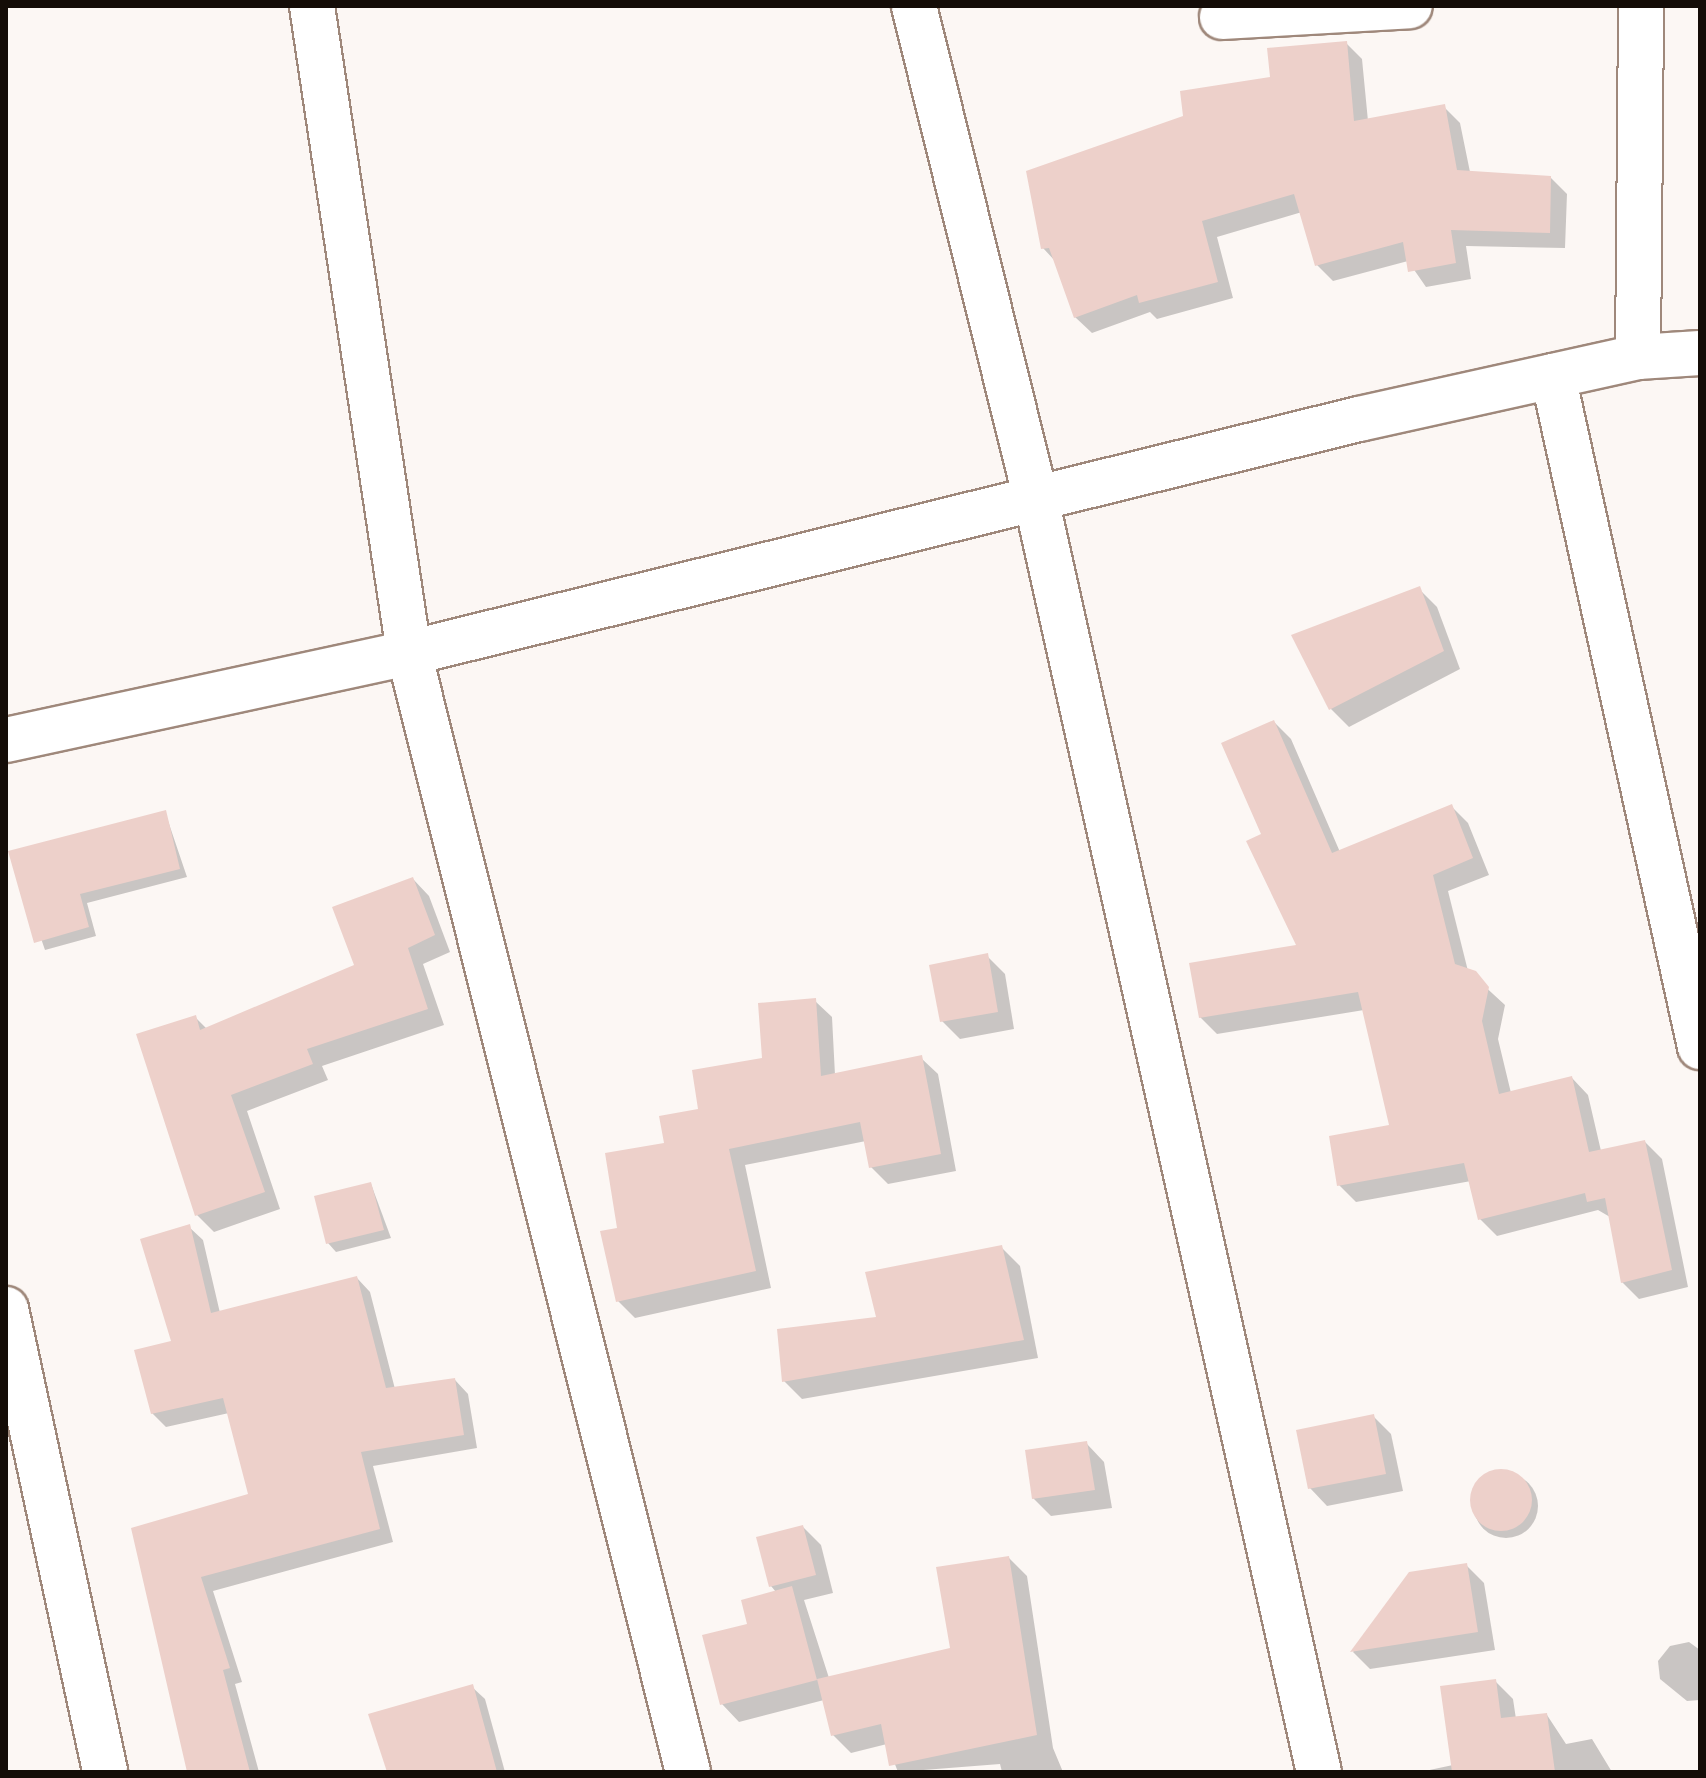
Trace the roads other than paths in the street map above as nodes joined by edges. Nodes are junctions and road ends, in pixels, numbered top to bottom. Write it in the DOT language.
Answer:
graph roads {
  1 [pos="312,6"];
  2 [pos="914,6"];
  3 [pos="1410,6"];
  4 [pos="1641,6"];
  5 [pos="1222,17"];
  6 [pos="1700,353"];
  7 [pos="1638,357"];
  8 [pos="1553,376"];
  9 [pos="1036,499"];
  10 [pos="409,653"];
  11 [pos="6,740"];
  12 [pos="1700,1047"];
  13 [pos="6,1309"];
  14 [pos="105,1772"];
  15 [pos="688,1772"];
  16 [pos="1319,1772"];
  1 -- 10 [label="street"];
  2 -- 9 [label="street"];
  3 -- 5 [label="street"];
  4 -- 7 [label="street"];
  6 -- 7 [label="street"];
  7 -- 8 [label="street"];
  8 -- 9 [label="street"];
  8 -- 12 [label="street"];
  9 -- 10 [label="street"];
  9 -- 16 [label="street"];
  10 -- 11 [label="street"];
  10 -- 15 [label="street"];
  13 -- 14 [label="street"];
}
